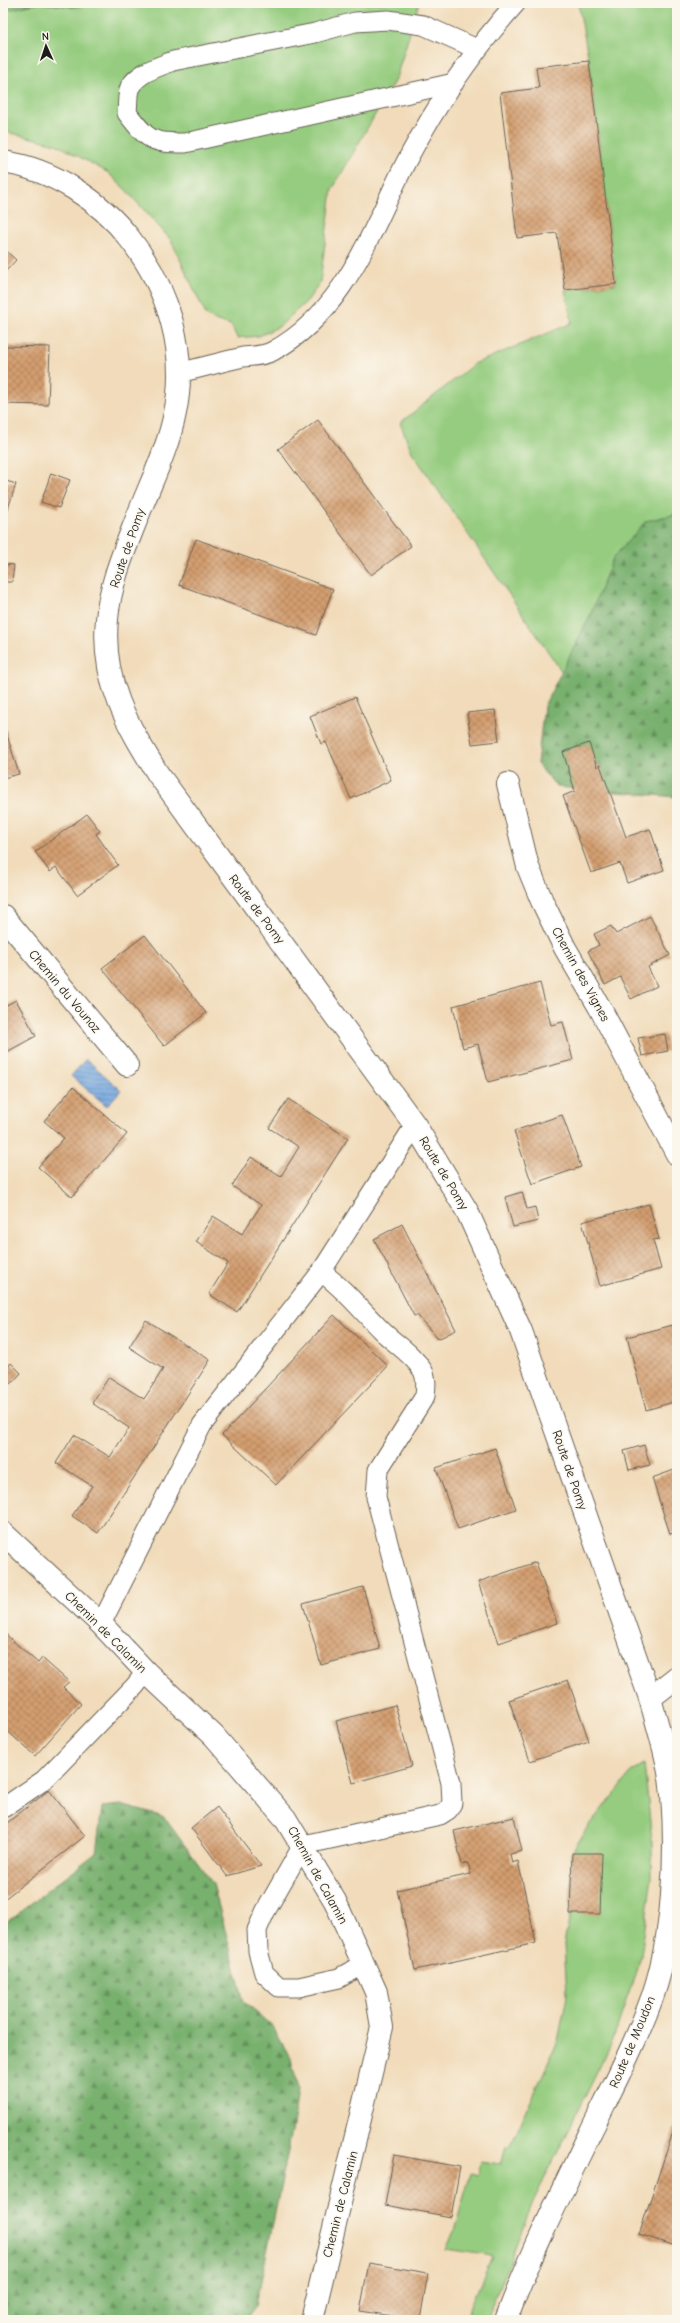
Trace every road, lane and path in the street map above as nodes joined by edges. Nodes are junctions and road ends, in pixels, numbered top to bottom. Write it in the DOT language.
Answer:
graph roads {
  1 [pos="516,3"];
  2 [pos="477,49"];
  3 [pos="454,83"];
  4 [pos="3,162"];
  5 [pos="178,373"];
  6 [pos="508,784"];
  7 [pos="3,916"];
  8 [pos="127,1065"];
  9 [pos="415,1125"];
  10 [pos="677,1154"];
  11 [pos="321,1272"];
  12 [pos="3,1533"];
  13 [pos="101,1624"];
  14 [pos="146,1672"];
  15 [pos="677,1677"];
  16 [pos="650,1698"];
  17 [pos="3,1808"];
  18 [pos="303,1845"];
  19 [pos="364,1964"];
  20 [pos="312,2320"];
  21 [pos="506,2320"];
  1 -- 2 [label="lane"];
  2 -- 3 [label="lane"];
  2 -- 3 [label="lane"];
  3 -- 5 [label="lane"];
  4 -- 5 [label="main road, Route de Pomy"];
  5 -- 9 [label="main road, Route de Pomy"];
  6 -- 10 [label="main road, Chemin des Vignes"];
  7 -- 8 [label="main road, Chemin du Vounoz"];
  9 -- 11 [label="lane"];
  9 -- 16 [label="main road, Route de Pomy"];
  11 -- 13 [label="lane"];
  11 -- 18 [label="lane"];
  12 -- 13 [label="main road, Chemin de Calamin"];
  13 -- 14 [label="main road, Chemin de Calamin"];
  14 -- 17 [label="lane"];
  14 -- 18 [label="main road, Chemin de Calamin"];
  15 -- 16 [label="main road"];
  16 -- 21 [label="main road, Route de Moudon"];
  18 -- 19 [label="main road, Chemin de Calamin"];
  18 -- 19 [label="lane"];
  19 -- 20 [label="main road, Chemin de Calamin"];
}
